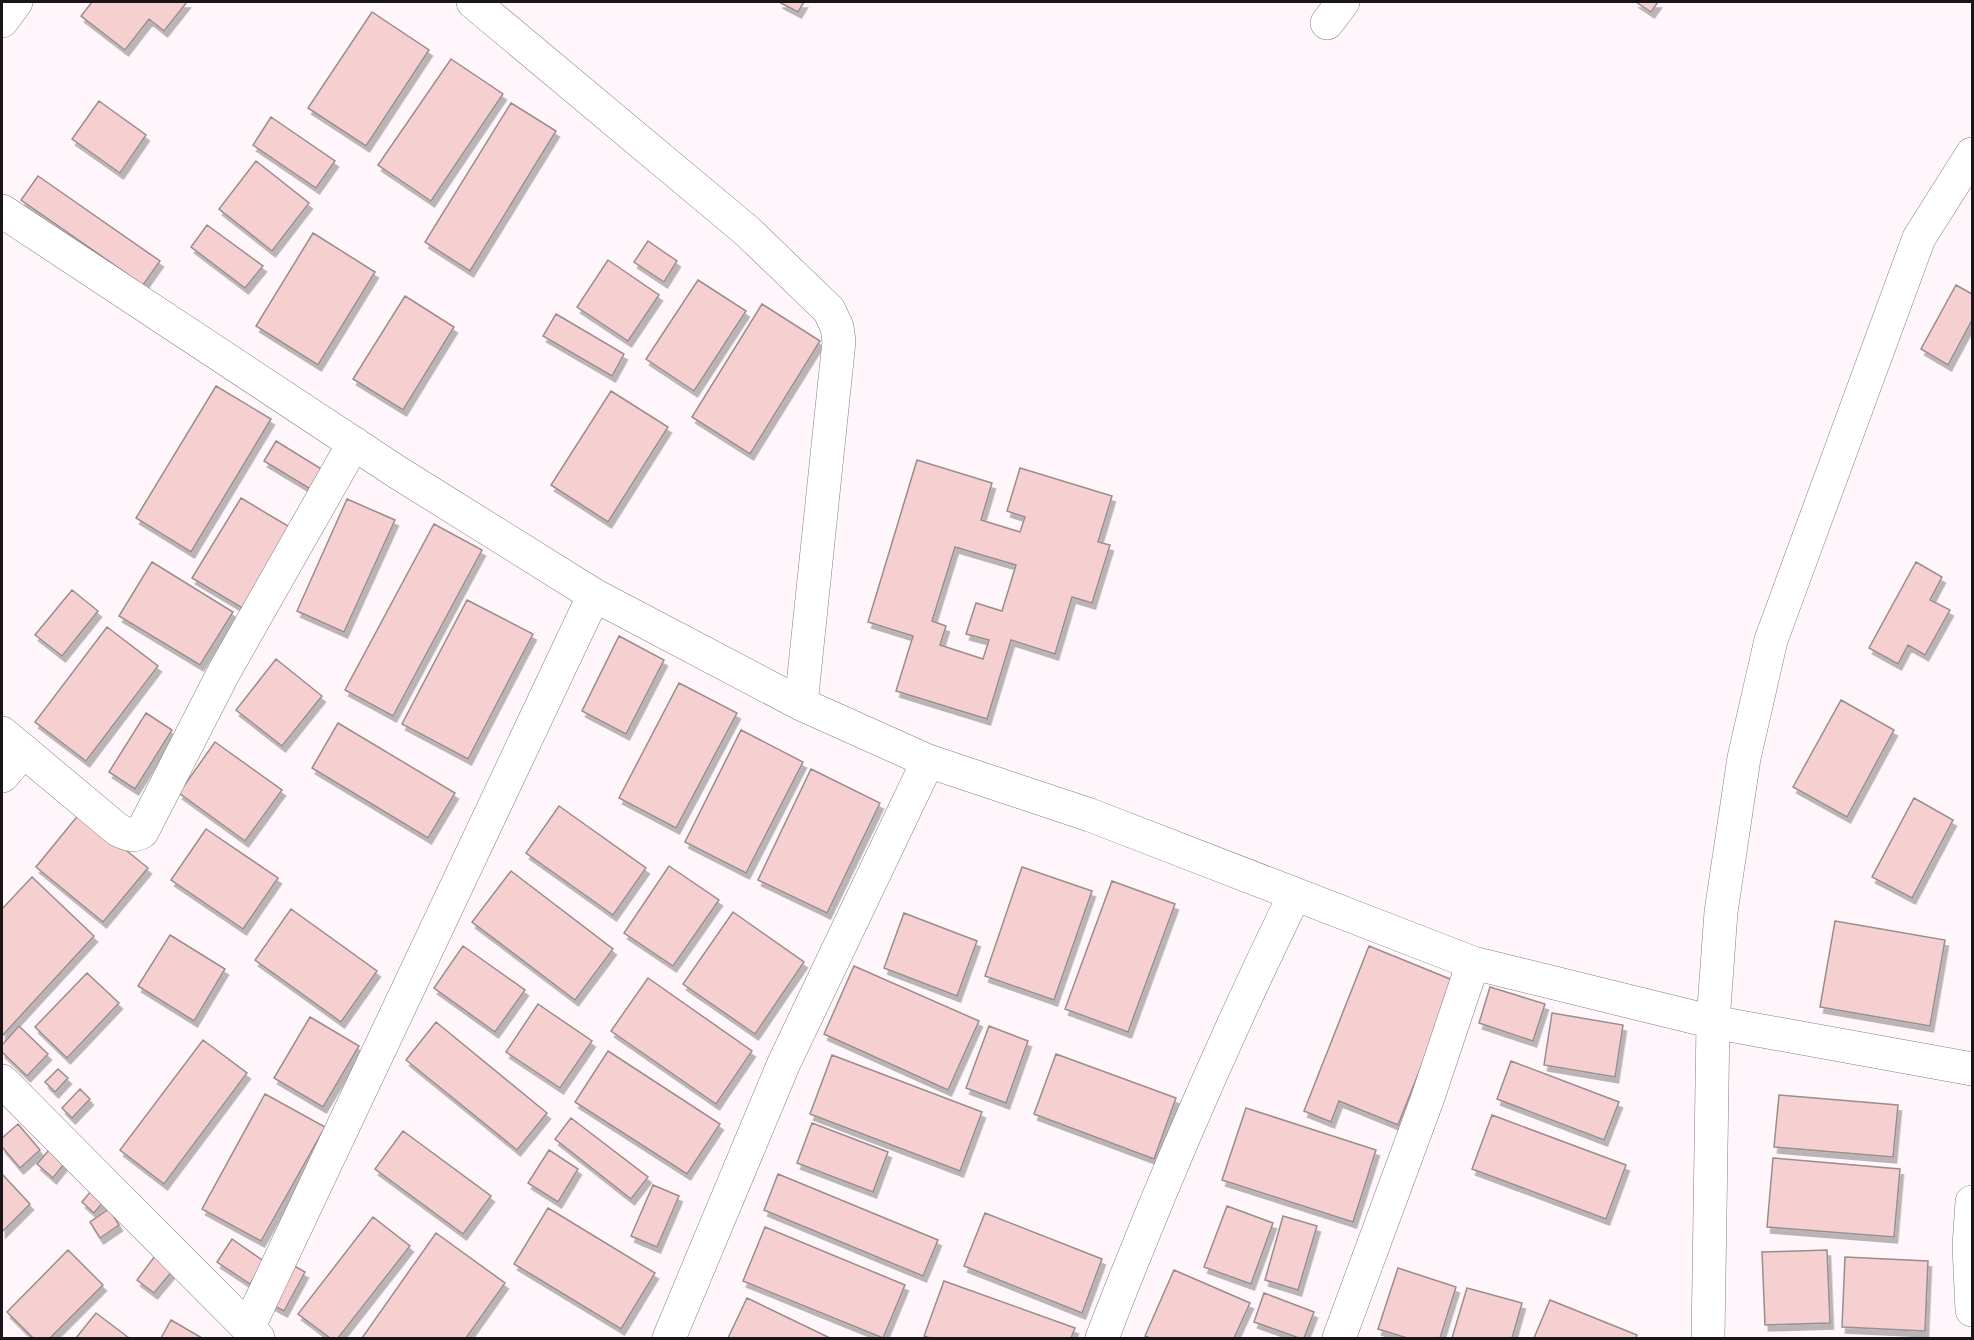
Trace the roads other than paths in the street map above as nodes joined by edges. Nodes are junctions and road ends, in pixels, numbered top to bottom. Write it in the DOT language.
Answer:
graph roads {
  1 [pos="16,2"];
  2 [pos="473,2"];
  3 [pos="2,21"];
  4 [pos="1972,154"];
  5 [pos="2,211"];
  6 [pos="354,443"];
  7 [pos="594,595"];
  8 [pos="801,705"];
  9 [pos="13,742"];
  10 [pos="928,761"];
  11 [pos="2,776"];
  12 [pos="1294,894"];
  13 [pos="1473,963"];
  14 [pos="1713,1022"];
  15 [pos="1972,1069"];
  16 [pos="2,1080"];
  17 [pos="1972,1202"];
  18 [pos="1972,1310"];
  19 [pos="253,1333"];
  20 [pos="669,1338"];
  21 [pos="1102,1338"];
  22 [pos="1339,1338"];
  23 [pos="1708,1338"];
  1 -- 3 [label="main road"];
  2 -- 8 [label="main road"];
  4 -- 14 [label="main road"];
  5 -- 6 [label="main road"];
  6 -- 7 [label="main road"];
  6 -- 9 [label="main road"];
  7 -- 8 [label="main road"];
  7 -- 19 [label="main road"];
  8 -- 10 [label="main road"];
  9 -- 11 [label="main road"];
  10 -- 12 [label="main road"];
  10 -- 20 [label="main road"];
  12 -- 13 [label="main road"];
  12 -- 21 [label="main road"];
  13 -- 14 [label="main road"];
  13 -- 22 [label="main road"];
  14 -- 15 [label="main road"];
  14 -- 23 [label="main road"];
  16 -- 19 [label="main road"];
  17 -- 18 [label="main road"];
}
